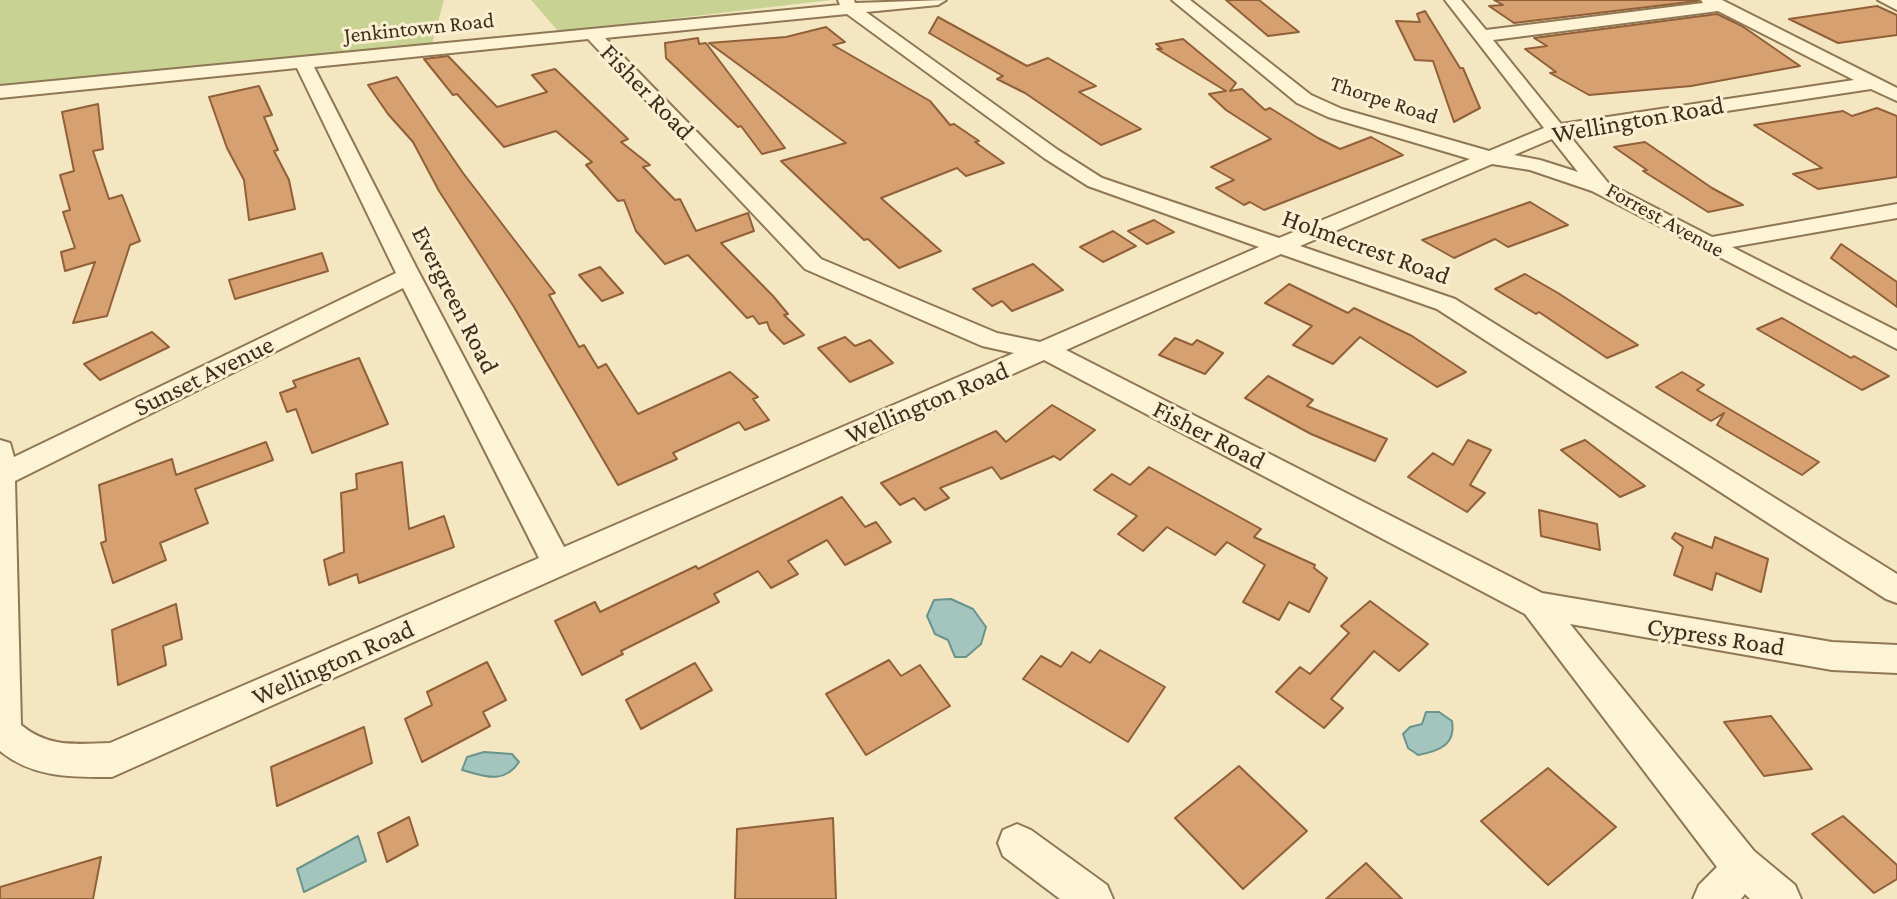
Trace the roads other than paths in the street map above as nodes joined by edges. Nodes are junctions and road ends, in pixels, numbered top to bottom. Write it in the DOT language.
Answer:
graph roads {
  1 [pos="938,0"];
  2 [pos="1180,0"];
  3 [pos="1453,0"];
  4 [pos="1886,0"];
  5 [pos="847,3"];
  6 [pos="1715,3"];
  7 [pos="1897,5"];
  8 [pos="661,13"];
  9 [pos="688,24"];
  10 [pos="592,34"];
  11 [pos="1481,36"];
  12 [pos="303,62"];
  13 [pos="1885,89"];
  14 [pos="0,92"];
  15 [pos="1554,131"];
  16 [pos="1490,158"];
  17 [pos="1601,188"];
  18 [pos="1897,211"];
  19 [pos="1709,244"];
  20 [pos="1280,246"];
  21 [pos="409,276"];
  22 [pos="1897,341"];
  23 [pos="1047,351"];
  24 [pos="0,450"];
  25 [pos="0,476"];
  26 [pos="557,563"];
  27 [pos="1897,590"];
  28 [pos="1536,605"];
  29 [pos="1897,659"];
  30 [pos="1017,843"];
  31 [pos="1740,865"];
  32 [pos="1093,899"];
  33 [pos="1713,899"];
  34 [pos="1781,899"];
  1 -- 5 [label="street, Jenkintown Road"];
  2 -- 16 [label="street, Thorpe Road"];
  3 -- 11 [label="street, Forrest Avenue"];
  4 -- 7 [label="street"];
  5 -- 9 [label="street, Jenkintown Road"];
  5 -- 20 [label="street, Holmecrest Road"];
  6 -- 11 [label="street"];
  6 -- 13 [label="street"];
  8 -- 9 [label="street"];
  9 -- 10 [label="street, Jenkintown Road"];
  10 -- 12 [label="street, Jenkintown Road"];
  10 -- 23 [label="street, Fisher Road"];
  11 -- 15 [label="street, Forrest Avenue"];
  12 -- 14 [label="street, Jenkintown Road"];
  12 -- 21 [label="street, Evergreen Road"];
  13 -- 15 [label="street, Wellington Road"];
  15 -- 16 [label="street, Wellington Road"];
  15 -- 17 [label="street, Forrest Avenue"];
  16 -- 17 [label="street, Thorpe Road"];
  16 -- 20 [label="street, Wellington Road"];
  17 -- 19 [label="street, Forrest Avenue"];
  18 -- 19 [label="street"];
  19 -- 22 [label="street, Forrest Avenue"];
  20 -- 23 [label="street, Wellington Road"];
  20 -- 27 [label="street, Holmecrest Road"];
  21 -- 25 [label="street, Sunset Avenue"];
  21 -- 26 [label="street, Evergreen Road"];
  23 -- 26 [label="street, Wellington Road"];
  23 -- 28 [label="street, Fisher Road"];
  24 -- 25 [label="street"];
  25 -- 26 [label="street, Wellington Road"];
  28 -- 29 [label="street, Cypress Road"];
  28 -- 31 [label="street, Fisher Road"];
  30 -- 32 [label="street"];
  31 -- 33 [label="street"];
  31 -- 34 [label="street, Fisher Road"];
}
